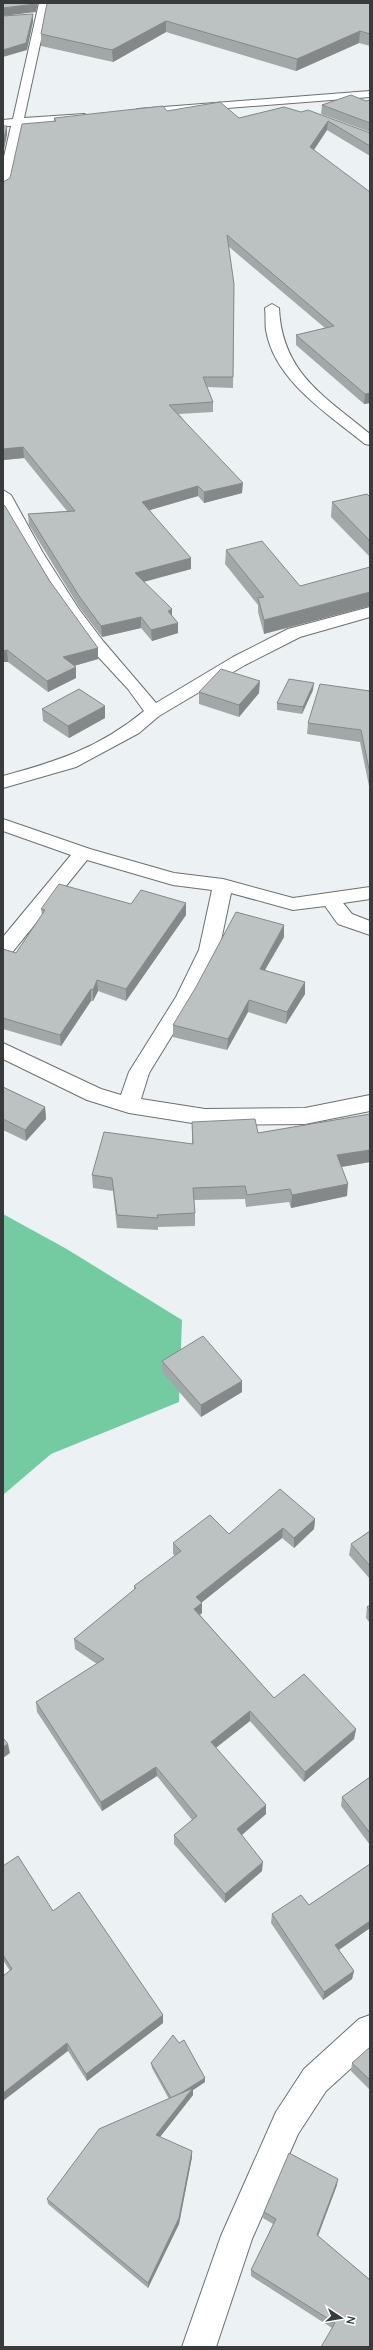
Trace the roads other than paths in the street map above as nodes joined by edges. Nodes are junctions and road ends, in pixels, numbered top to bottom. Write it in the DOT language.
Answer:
graph roads {
  1 [pos="44,3"];
  2 [pos="370,94"];
  3 [pos="262,104"];
  4 [pos="302,111"];
  5 [pos="125,113"];
  6 [pos="94,116"];
  7 [pos="16,122"];
  8 [pos="3,123"];
  9 [pos="3,188"];
  10 [pos="272,308"];
  11 [pos="370,441"];
  12 [pos="3,495"];
  13 [pos="370,612"];
  14 [pos="153,712"];
  15 [pos="3,782"];
  16 [pos="3,825"];
  17 [pos="83,853"];
  18 [pos="223,885"];
  19 [pos="370,893"];
  20 [pos="329,898"];
  21 [pos="370,928"];
  22 [pos="3,950"];
  23 [pos="3,1050"];
  24 [pos="370,1103"];
  25 [pos="129,1105"];
  26 [pos="370,2030"];
  27 [pos="199,2347"];
  1 -- 7 [label="street"];
  2 -- 3 [label="street"];
  3 -- 4 [label="street"];
  3 -- 5 [label="street"];
  6 -- 7 [label="street"];
  7 -- 8 [label="street"];
  7 -- 9 [label="street"];
  10 -- 11 [label="street"];
  12 -- 14 [label="street"];
  13 -- 14 [label="street"];
  14 -- 15 [label="street"];
  16 -- 17 [label="street"];
  17 -- 18 [label="street"];
  17 -- 22 [label="street"];
  18 -- 20 [label="street"];
  18 -- 25 [label="street"];
  19 -- 20 [label="street"];
  20 -- 21 [label="street"];
  23 -- 25 [label="street"];
  24 -- 25 [label="street"];
  26 -- 27 [label="street"];
}
